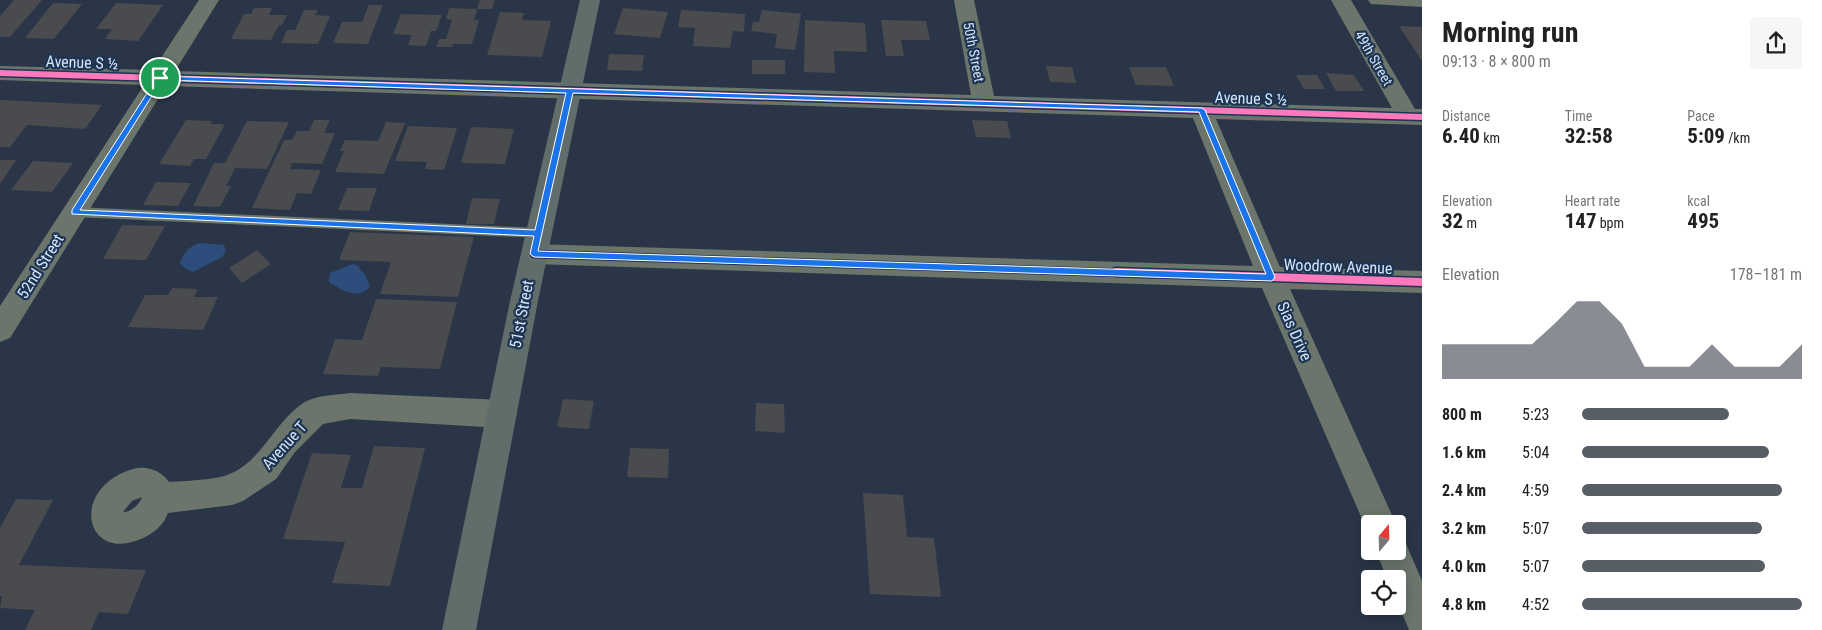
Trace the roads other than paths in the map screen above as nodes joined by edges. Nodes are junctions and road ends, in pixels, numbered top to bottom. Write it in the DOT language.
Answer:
graph roads {
  1 [pos="209,0"];
  2 [pos="590,0"];
  3 [pos="964,0"];
  4 [pos="1341,0"];
  5 [pos="1378,0"];
  6 [pos="1422,1"];
  7 [pos="0,73"];
  8 [pos="160,78"];
  9 [pos="570,90"];
  10 [pos="984,103"];
  11 [pos="1202,110"];
  12 [pos="1415,117"];
  13 [pos="74,212"];
  14 [pos="536,243"];
  15 [pos="1272,277"];
  16 [pos="1422,282"];
  17 [pos="0,330"];
  18 [pos="502,414"];
  19 [pos="159,499"];
  20 [pos="1376,515"];
  21 [pos="1396,560"];
  22 [pos="1422,620"];
  23 [pos="460,630"];
  1 -- 8 [label="street, 52nd Street"];
  2 -- 9 [label="street, 51st Street"];
  3 -- 10 [label="street, 50th Street"];
  4 -- 12 [label="street, 49th Street"];
  5 -- 6 [label="street"];
  7 -- 8 [label="street, Avenue S ½"];
  8 -- 9 [label="street, Avenue S ½"];
  8 -- 13 [label="street, 52nd Street"];
  9 -- 10 [label="street, Avenue S ½"];
  9 -- 14 [label="street, 51st Street"];
  10 -- 11 [label="street, Avenue S ½"];
  11 -- 12 [label="street, Avenue S ½"];
  11 -- 15 [label="street, Sias Drive"];
  13 -- 14 [label="lane"];
  13 -- 17 [label="street, 52nd Street"];
  14 -- 15 [label="street, Woodrow Avenue"];
  14 -- 18 [label="street, 51st Street"];
  15 -- 16 [label="street, Woodrow Avenue"];
  15 -- 20 [label="street, Sias Drive"];
  18 -- 19 [label="street, Avenue T"];
  18 -- 23 [label="street, 51st Street"];
  21 -- 22 [label="street"];
}
